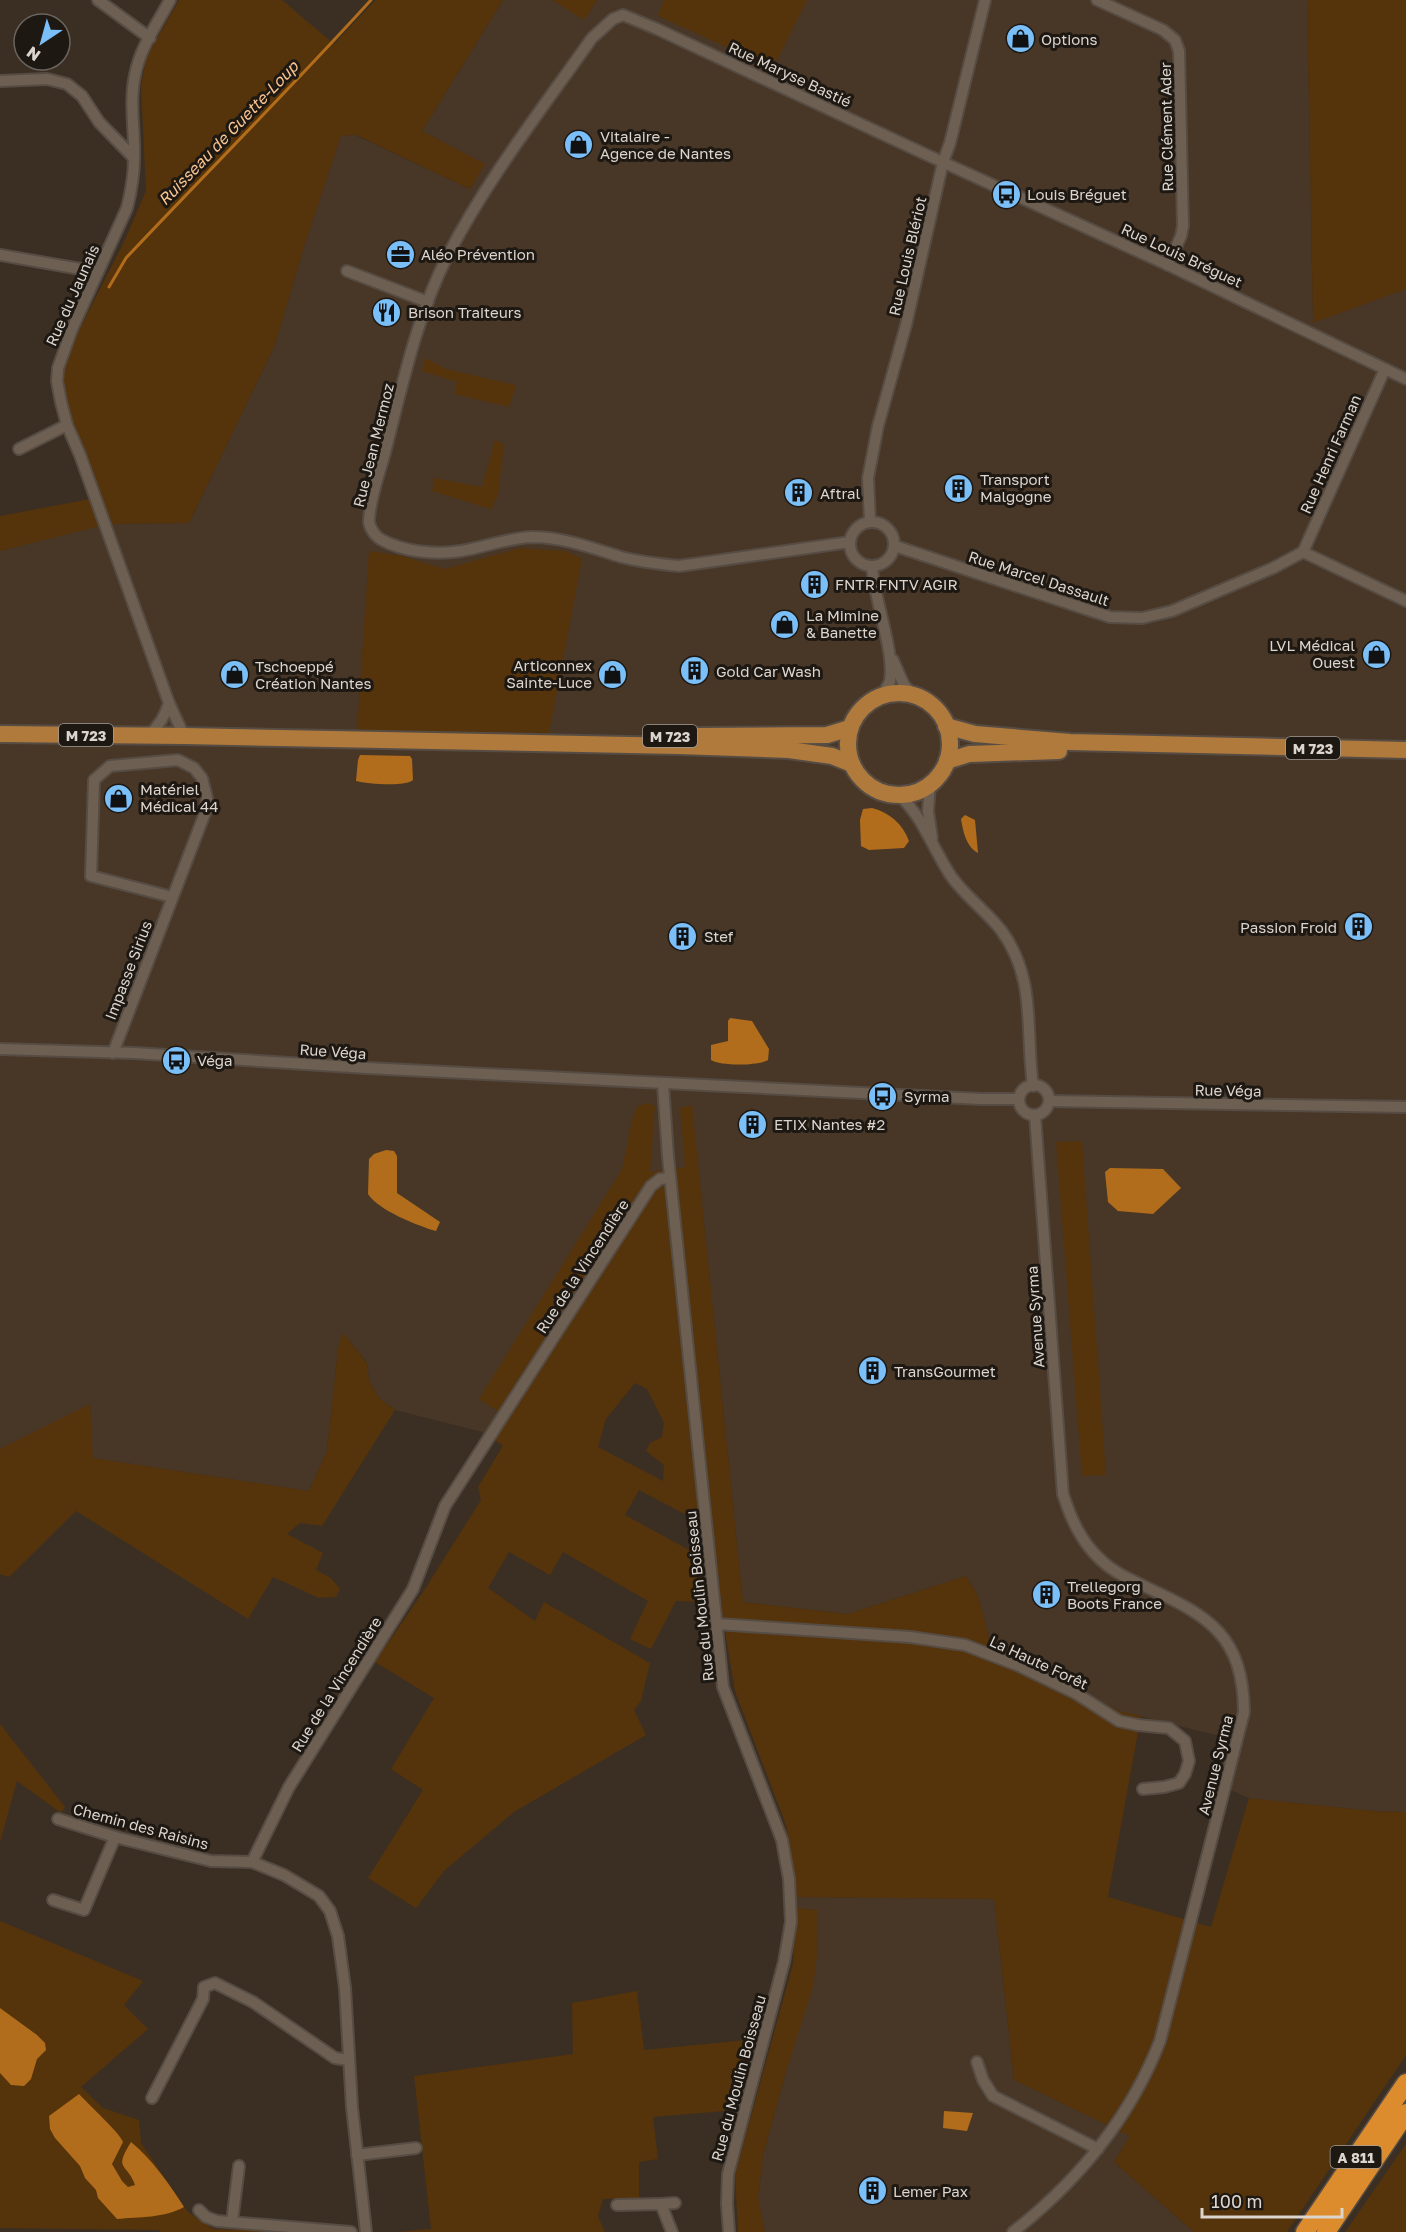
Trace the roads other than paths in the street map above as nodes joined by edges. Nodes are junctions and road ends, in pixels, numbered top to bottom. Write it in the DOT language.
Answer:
graph roads {
  1 [pos="98,0"];
  2 [pos="170,0"];
  3 [pos="985,0"];
  4 [pos="1097,0"];
  5 [pos="623,15"];
  6 [pos="150,38"];
  7 [pos="0,81"];
  8 [pos="134,158"];
  9 [pos="943,162"];
  10 [pos="0,255"];
  11 [pos="1168,265"];
  12 [pos="346,271"];
  13 [pos="98,272"];
  14 [pos="428,302"];
  15 [pos="1385,369"];
  16 [pos="1406,379"];
  17 [pos="67,425"];
  18 [pos="19,449"];
  19 [pos="870,521"];
  20 [pos="850,542"];
  21 [pos="895,546"];
  22 [pos="1303,552"];
  23 [pos="872,566"];
  24 [pos="1406,601"];
  25 [pos="887,646"];
  26 [pos="880,697"];
  27 [pos="915,697"];
  28 [pos="169,703"];
  29 [pos="946,726"];
  30 [pos="850,728"];
  31 [pos="0,734"];
  32 [pos="147,736"];
  33 [pos="184,736"];
  34 [pos="490,742"];
  35 [pos="1243,747"];
  36 [pos="1406,750"];
  37 [pos="947,761"];
  38 [pos="852,764"];
  39 [pos="930,784"];
  40 [pos="899,795"];
  41 [pos="933,847"];
  42 [pos="172,897"];
  43 [pos="0,1049"];
  44 [pos="113,1053"];
  45 [pos="668,1084"];
  46 [pos="1033,1086"];
  47 [pos="1019,1099"];
  48 [pos="1049,1101"];
  49 [pos="1406,1107"];
  50 [pos="1035,1115"];
  51 [pos="670,1178"];
  52 [pos="718,1624"];
  53 [pos="1143,1789"];
  54 [pos="58,1819"];
  55 [pos="115,1837"];
  56 [pos="252,1862"];
  57 [pos="53,1899"];
  58 [pos="349,2060"];
  59 [pos="977,2062"];
  60 [pos="1406,2083"];
  61 [pos="152,2098"];
  62 [pos="1406,2113"];
  63 [pos="416,2148"];
  64 [pos="1098,2149"];
  65 [pos="357,2155"];
  66 [pos="239,2166"];
  67 [pos="675,2203"];
  68 [pos="661,2204"];
  69 [pos="616,2205"];
  70 [pos="199,2210"];
  71 [pos="232,2222"];
  72 [pos="351,2232"];
  73 [pos="366,2232"];
  74 [pos="672,2232"];
  75 [pos="729,2232"];
  76 [pos="1013,2232"];
  77 [pos="1305,2232"];
  78 [pos="1326,2232"];
  1 -- 6 [label="street"];
  2 -- 6 [label="street, Rue du Jaunais"];
  3 -- 9 [label="street, Rue Louis Blériot"];
  4 -- 11 [label="street, Rue Clément Ader"];
  5 -- 9 [label="street, Rue Maryse Bastié"];
  5 -- 14 [label="street, Rue Jean Mermoz"];
  6 -- 8 [label="street, Rue du Jaunais"];
  7 -- 8 [label="street"];
  8 -- 13 [label="street, Rue du Jaunais"];
  9 -- 11 [label="street, Rue Louis Bréguet"];
  9 -- 19 [label="street, Rue Louis Blériot"];
  10 -- 13 [label="street"];
  11 -- 15 [label="street, Rue Louis Bréguet"];
  12 -- 14 [label="street"];
  13 -- 17 [label="street, Rue du Jaunais"];
  14 -- 20 [label="street, Rue Jean Mermoz"];
  15 -- 16 [label="street, Rue Louis Bréguet"];
  15 -- 22 [label="street, Rue Henri Farman"];
  17 -- 18 [label="street"];
  17 -- 28 [label="street, Rue du Jaunais"];
  19 -- 20 [label="street"];
  19 -- 21 [label="street"];
  20 -- 23 [label="street"];
  21 -- 22 [label="street, Rue Marcel Dassault"];
  21 -- 23 [label="street"];
  22 -- 24 [label="street"];
  23 -- 25 [label="street"];
  25 -- 26 [label="street"];
  25 -- 27 [label="street"];
  26 -- 27 [label="main road"];
  26 -- 30 [label="main road"];
  27 -- 29 [label="main road"];
  28 -- 32 [label="street"];
  28 -- 33 [label="street, Rue du Jaunais"];
  29 -- 35 [label="main road, M 723"];
  29 -- 37 [label="main road"];
  30 -- 34 [label="main road, M 723"];
  30 -- 38 [label="main road"];
  31 -- 32 [label="main road, M 723"];
  32 -- 33 [label="main road, M 723"];
  33 -- 34 [label="main road, M 723"];
  34 -- 38 [label="main road, M 723"];
  35 -- 36 [label="main road, M 723"];
  35 -- 37 [label="main road, M 723"];
  37 -- 39 [label="main road"];
  38 -- 40 [label="main road"];
  39 -- 40 [label="main road"];
  39 -- 41 [label="street"];
  40 -- 41 [label="street"];
  41 -- 46 [label="street"];
  42 -- 42 [label="street, Impasse Sirius"];
  42 -- 44 [label="street, Impasse Sirius"];
  43 -- 44 [label="street, Rue Véga"];
  44 -- 45 [label="street, Rue Véga"];
  45 -- 47 [label="street, Rue Véga"];
  45 -- 51 [label="street, Rue du Moulin Boisseau"];
  46 -- 47 [label="street"];
  46 -- 48 [label="street"];
  47 -- 50 [label="street"];
  48 -- 49 [label="street, Rue Véga"];
  48 -- 50 [label="street"];
  50 -- 64 [label="street, Avenue Syrma"];
  51 -- 52 [label="street, Rue du Moulin Boisseau"];
  51 -- 56 [label="street, Rue de la Vincendière"];
  52 -- 53 [label="street, La Haute Forêt"];
  52 -- 75 [label="street, Rue du Moulin Boisseau"];
  54 -- 55 [label="street, Chemin des Raisins"];
  55 -- 56 [label="street, Chemin des Raisins"];
  55 -- 57 [label="street"];
  56 -- 58 [label="street"];
  58 -- 61 [label="street"];
  58 -- 65 [label="street"];
  59 -- 64 [label="street"];
  60 -- 77 [label="highway, A 811"];
  62 -- 78 [label="highway, A 811"];
  63 -- 65 [label="street"];
  64 -- 76 [label="street, Avenue Syrma"];
  65 -- 73 [label="street"];
  66 -- 71 [label="street"];
  67 -- 68 [label="street"];
  68 -- 69 [label="street"];
  68 -- 74 [label="street"];
  70 -- 71 [label="street"];
  71 -- 72 [label="street"];
}
